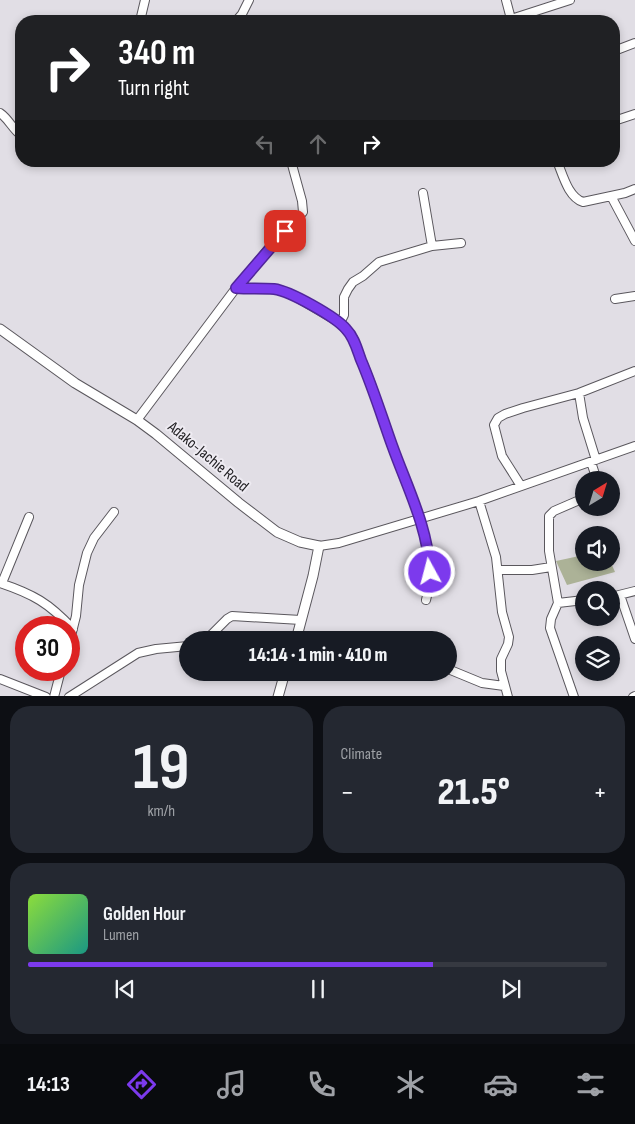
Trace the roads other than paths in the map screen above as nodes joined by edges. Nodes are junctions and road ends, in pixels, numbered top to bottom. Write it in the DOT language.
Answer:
graph roads {
  1 [pos="145,0"];
  2 [pos="249,0"];
  3 [pos="506,0"];
  4 [pos="570,0"];
  5 [pos="141,15"];
  6 [pos="241,15"];
  7 [pos="508,15"];
  8 [pos="524,15"];
  9 [pos="635,44"];
  10 [pos="620,49"];
  11 [pos="0,113"];
  12 [pos="635,114"];
  13 [pos="620,118"];
  14 [pos="15,129"];
  15 [pos="292,167"];
  16 [pos="559,167"];
  17 [pos="635,189"];
  18 [pos="423,194"];
  19 [pos="612,196"];
  20 [pos="635,241"];
  21 [pos="461,243"];
  22 [pos="432,246"];
  23 [pos="236,288"];
  24 [pos="635,296"];
  25 [pos="615,299"];
  26 [pos="340,323"];
  27 [pos="0,330"];
  28 [pos="635,371"];
  29 [pos="579,393"];
  30 [pos="137,420"];
  31 [pos="635,446"];
  32 [pos="593,461"];
  33 [pos="595,471"];
  34 [pos="521,486"];
  35 [pos="479,501"];
  36 [pos="575,502"];
  37 [pos="114,512"];
  38 [pos="29,517"];
  39 [pos="420,518"];
  40 [pos="319,546"];
  41 [pos="551,567"];
  42 [pos="498,570"];
  43 [pos="1,583"];
  44 [pos="635,591"];
  45 [pos="620,595"];
  46 [pos="426,600"];
  47 [pos="575,601"];
  48 [pos="558,603"];
  49 [pos="61,616"];
  50 [pos="75,616"];
  51 [pos="302,620"];
  52 [pos="215,631"];
  53 [pos="299,631"];
  54 [pos="635,639"];
  55 [pos="179,647"];
  56 [pos="457,673"];
  57 [pos="0,679"];
  58 [pos="57,681"];
  59 [pos="282,681"];
  60 [pos="504,686"];
  61 [pos="36,694"];
  62 [pos="46,696"];
  63 [pos="54,696"];
  64 [pos="69,696"];
  65 [pos="278,696"];
  66 [pos="508,696"];
  67 [pos="574,696"];
  1 -- 5 [label="street"];
  2 -- 6 [label="street"];
  3 -- 7 [label="street"];
  4 -- 8 [label="street"];
  9 -- 10 [label="street"];
  11 -- 14 [label="street"];
  12 -- 13 [label="street"];
  15 -- 23 [label="street"];
  16 -- 19 [label="street"];
  17 -- 19 [label="street"];
  18 -- 22 [label="street"];
  19 -- 20 [label="street"];
  21 -- 22 [label="street"];
  22 -- 26 [label="street"];
  23 -- 26 [label="street"];
  23 -- 30 [label="street"];
  24 -- 25 [label="street"];
  26 -- 39 [label="street"];
  27 -- 30 [label="street, Adako-Jachie Road"];
  28 -- 29 [label="street"];
  29 -- 32 [label="street"];
  29 -- 34 [label="street"];
  30 -- 40 [label="street, Adako-Jachie Road"];
  31 -- 32 [label="street"];
  32 -- 33 [label="street"];
  32 -- 34 [label="street"];
  34 -- 35 [label="street"];
  35 -- 39 [label="street"];
  35 -- 42 [label="street"];
  36 -- 41 [label="street"];
  37 -- 50 [label="street"];
  38 -- 43 [label="street"];
  39 -- 40 [label="street"];
  39 -- 46 [label="street"];
  40 -- 51 [label="street"];
  41 -- 42 [label="street"];
  41 -- 48 [label="street"];
  42 -- 60 [label="street"];
  43 -- 49 [label="street"];
  44 -- 45 [label="street"];
  45 -- 54 [label="street"];
  47 -- 48 [label="street"];
  48 -- 67 [label="street"];
  51 -- 52 [label="street"];
  51 -- 53 [label="street"];
  55 -- 64 [label="street"];
  56 -- 60 [label="street"];
  57 -- 61 [label="street"];
  58 -- 63 [label="street"];
  59 -- 65 [label="street"];
  60 -- 66 [label="street"];
  61 -- 62 [label="street"];
}
